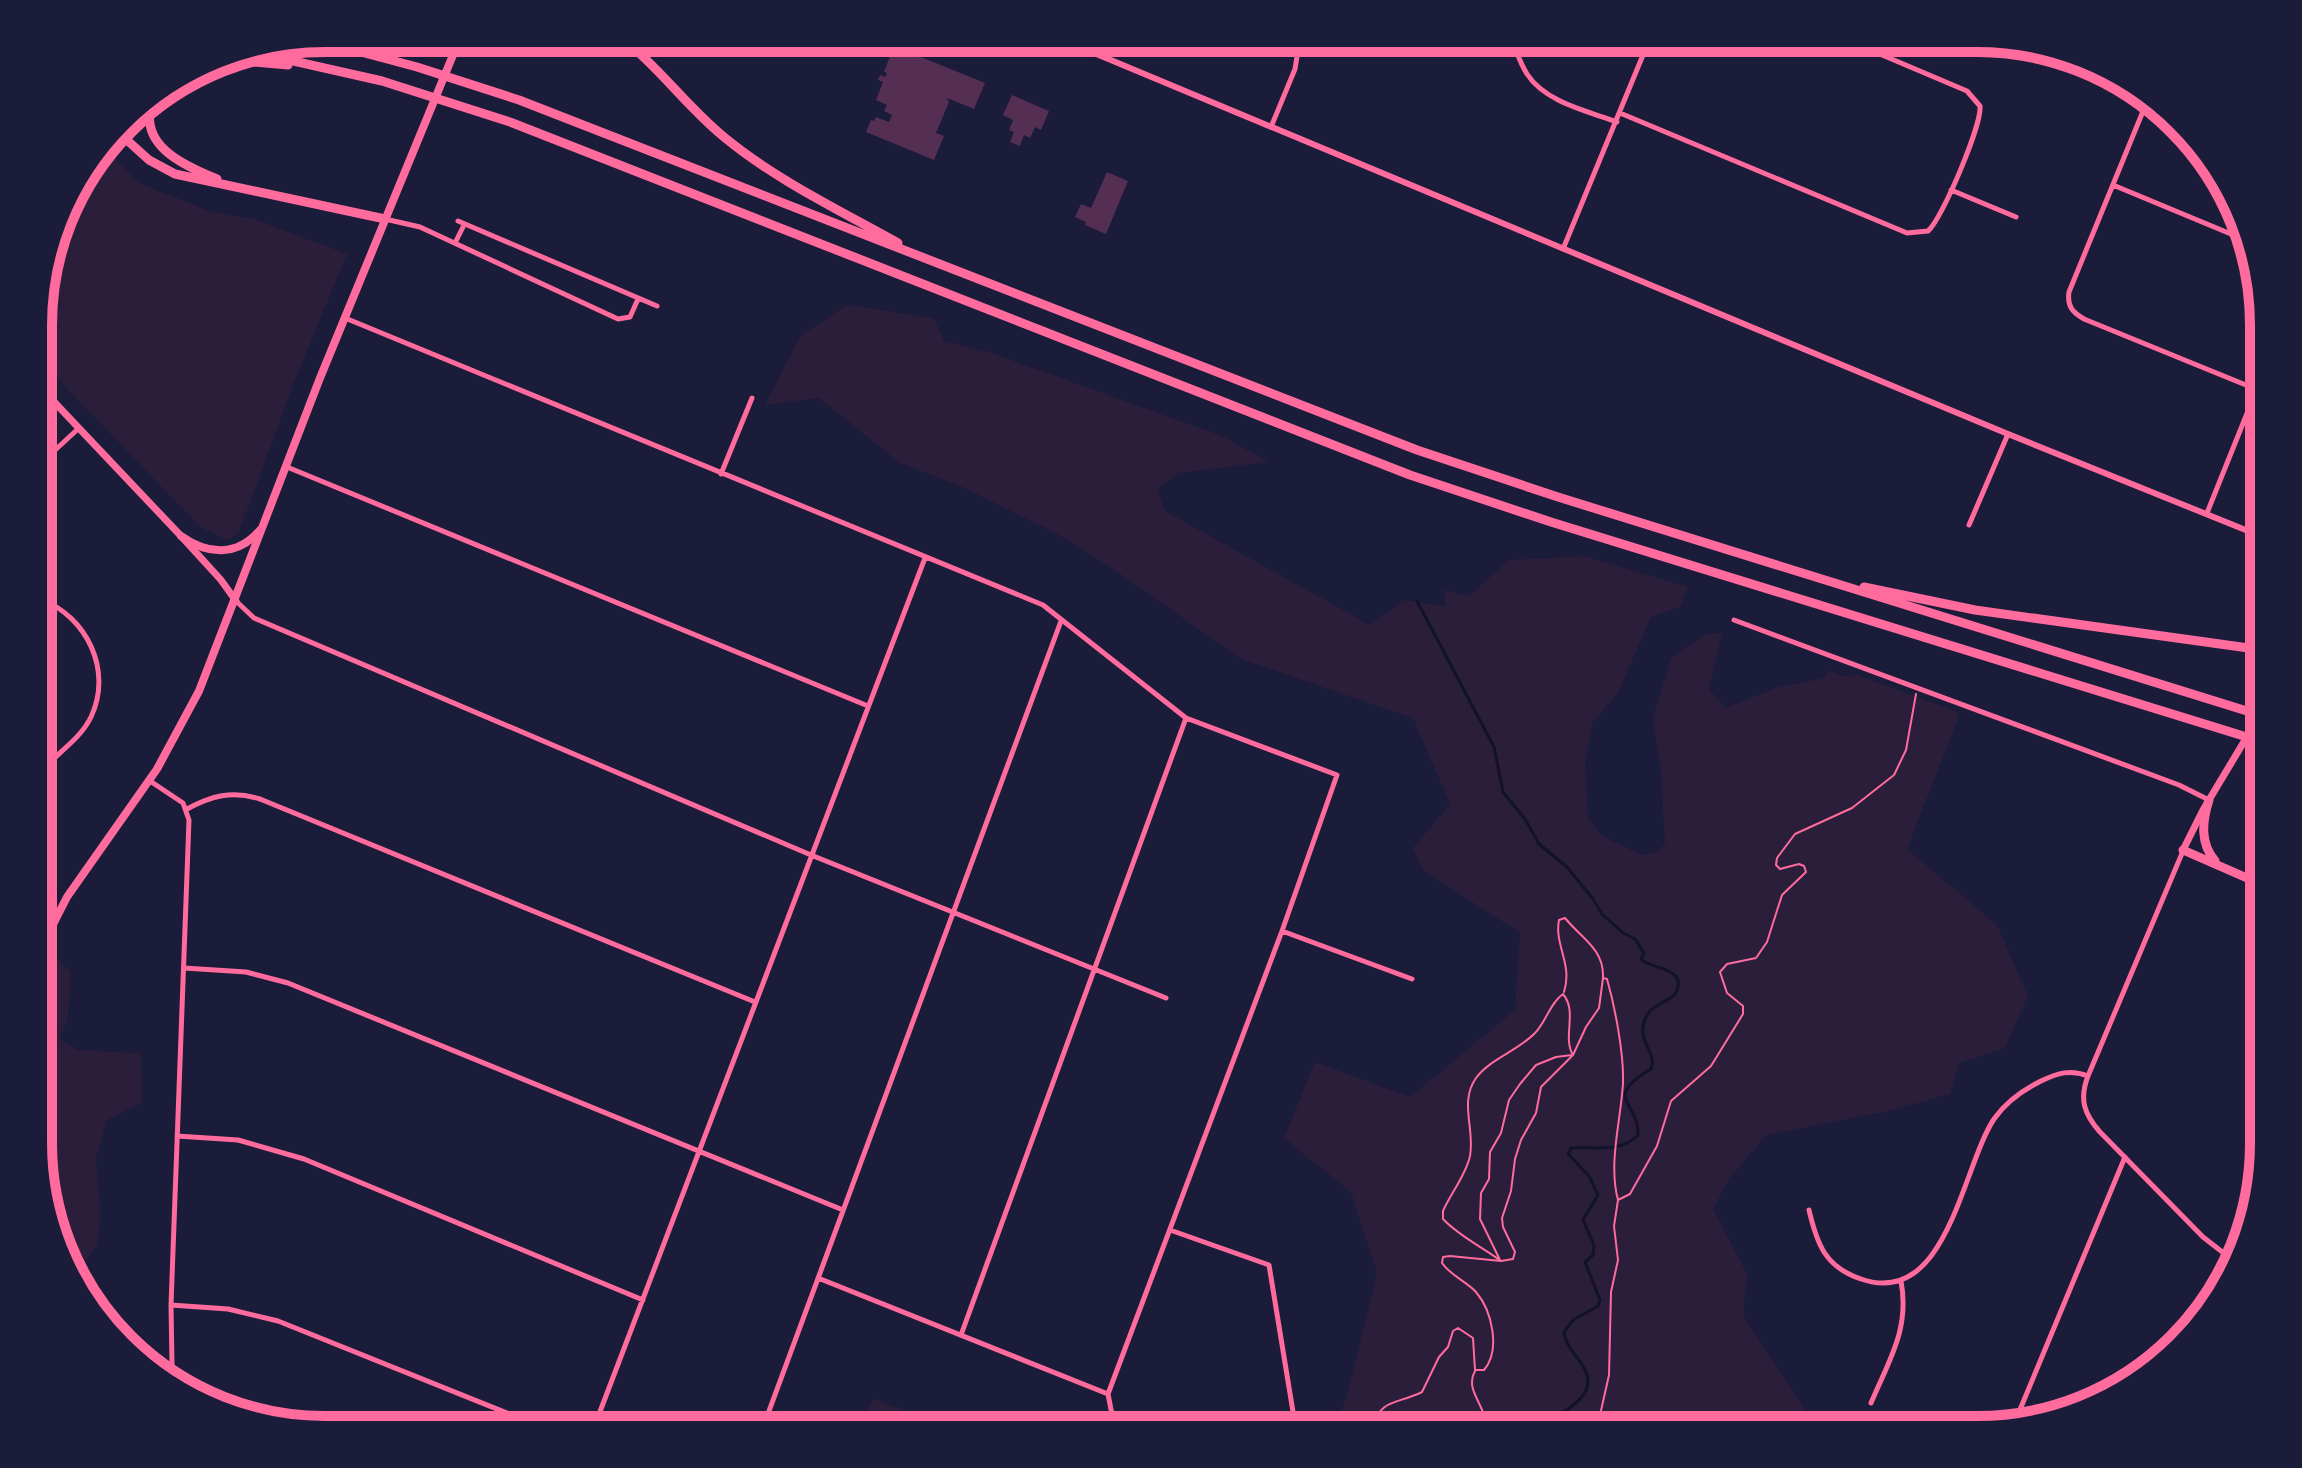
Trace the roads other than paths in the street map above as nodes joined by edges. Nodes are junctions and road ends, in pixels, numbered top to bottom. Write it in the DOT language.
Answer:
graph roads {
  1 [pos="1298,52"];
  2 [pos="1517,52"];
  3 [pos="1644,52"];
  4 [pos="1875,52"];
  5 [pos="368,53"];
  6 [pos="454,53"];
  7 [pos="637,53"];
  8 [pos="1091,53"];
  9 [pos="274,57"];
  10 [pos="253,62"];
  11 [pos="382,81"];
  12 [pos="2144,110"];
  13 [pos="1620,113"];
  14 [pos="149,116"];
  15 [pos="1617,122"];
  16 [pos="1271,127"];
  17 [pos="126,140"];
  18 [pos="2113,185"];
  19 [pos="250,190"];
  20 [pos="1951,190"];
  21 [pos="2016,217"];
  22 [pos="385,219"];
  23 [pos="2236,236"];
  24 [pos="455,243"];
  25 [pos="1563,249"];
  26 [pos="933,262"];
  27 [pos="638,299"];
  28 [pos="657,306"];
  29 [pos="345,318"];
  30 [pos="2249,386"];
  31 [pos="752,398"];
  32 [pos="52,400"];
  33 [pos="2249,416"];
  34 [pos="79,428"];
  35 [pos="2008,434"];
  36 [pos="52,453"];
  37 [pos="286,466"];
  38 [pos="721,474"];
  39 [pos="2207,513"];
  40 [pos="265,523"];
  41 [pos="1969,525"];
  42 [pos="2249,531"];
  43 [pos="181,536"];
  44 [pos="925,558"];
  45 [pos="1762,561"];
  46 [pos="236,601"];
  47 [pos="52,605"];
  48 [pos="1734,620"];
  49 [pos="1061,621"];
  50 [pos="2249,648"];
  51 [pos="868,706"];
  52 [pos="2249,709"];
  53 [pos="1186,718"];
  54 [pos="2249,735"];
  55 [pos="2249,738"];
  56 [pos="52,760"];
  57 [pos="150,781"];
  58 [pos="2209,800"];
  59 [pos="187,809"];
  60 [pos="2183,850"];
  61 [pos="811,855"];
  62 [pos="2225,868"];
  63 [pos="2249,879"];
  64 [pos="953,912"];
  65 [pos="52,926"];
  66 [pos="1282,931"];
  67 [pos="184,968"];
  68 [pos="1095,970"];
  69 [pos="1412,979"];
  70 [pos="1166,998"];
  71 [pos="755,1002"];
  72 [pos="2088,1076"];
  73 [pos="177,1136"];
  74 [pos="699,1151"];
  75 [pos="2125,1157"];
  76 [pos="843,1210"];
  77 [pos="1809,1210"];
  78 [pos="1170,1230"];
  79 [pos="2226,1255"];
  80 [pos="818,1278"];
  81 [pos="1901,1281"];
  82 [pos="643,1300"];
  83 [pos="171,1305"];
  84 [pos="961,1335"];
  85 [pos="173,1370"];
  86 [pos="1108,1394"];
  87 [pos="1871,1403"];
  88 [pos="2019,1412"];
  89 [pos="1294,1415"];
  90 [pos="514,1416"];
  91 [pos="598,1416"];
  92 [pos="767,1416"];
  93 [pos="1112,1416"];
  1 -- 16 [label="street"];
  2 -- 15 [label="street"];
  3 -- 13 [label="street"];
  4 -- 20 [label="street"];
  5 -- 26 [label="highway"];
  6 -- 22 [label="main road"];
  7 -- 26 [label="highway"];
  8 -- 16 [label="street"];
  9 -- 11 [label="highway"];
  10 -- 11 [label="highway"];
  11 -- 55 [label="highway"];
  12 -- 18 [label="street"];
  13 -- 15 [label="street"];
  13 -- 20 [label="street"];
  14 -- 19 [label="highway"];
  15 -- 25 [label="street"];
  16 -- 25 [label="street"];
  17 -- 19 [label="highway"];
  18 -- 23 [label="street"];
  18 -- 30 [label="street"];
  19 -- 22 [label="highway"];
  20 -- 21 [label="street"];
  22 -- 24 [label="street"];
  22 -- 29 [label="main road"];
  24 -- 27 [label="street"];
  24 -- 27 [label="street"];
  25 -- 35 [label="street"];
  26 -- 45 [label="highway"];
  27 -- 28 [label="street"];
  29 -- 37 [label="main road"];
  29 -- 38 [label="street"];
  31 -- 38 [label="street"];
  32 -- 34 [label="main road"];
  33 -- 39 [label="street"];
  34 -- 36 [label="street"];
  34 -- 43 [label="main road"];
  35 -- 39 [label="street"];
  35 -- 41 [label="street"];
  37 -- 40 [label="main road"];
  37 -- 51 [label="street"];
  38 -- 44 [label="street"];
  39 -- 42 [label="street"];
  40 -- 43 [label="main road"];
  40 -- 46 [label="main road"];
  43 -- 46 [label="main road"];
  44 -- 49 [label="street"];
  44 -- 51 [label="street"];
  45 -- 50 [label="highway"];
  45 -- 52 [label="highway"];
  46 -- 57 [label="main road"];
  46 -- 61 [label="street"];
  47 -- 56 [label="street"];
  48 -- 58 [label="street"];
  49 -- 53 [label="street"];
  49 -- 64 [label="street"];
  51 -- 61 [label="street"];
  53 -- 66 [label="street"];
  53 -- 68 [label="street"];
  54 -- 58 [label="main road"];
  57 -- 59 [label="street"];
  57 -- 65 [label="main road"];
  58 -- 60 [label="main road"];
  58 -- 62 [label="highway"];
  59 -- 67 [label="street"];
  59 -- 71 [label="street"];
  60 -- 62 [label="highway"];
  60 -- 72 [label="street"];
  61 -- 64 [label="street"];
  61 -- 71 [label="street"];
  62 -- 63 [label="highway"];
  64 -- 68 [label="street"];
  64 -- 76 [label="street"];
  66 -- 69 [label="street"];
  66 -- 78 [label="street"];
  67 -- 73 [label="street"];
  67 -- 74 [label="street"];
  68 -- 70 [label="street"];
  68 -- 84 [label="street"];
  71 -- 74 [label="street"];
  72 -- 75 [label="street"];
  72 -- 81 [label="street"];
  73 -- 82 [label="street"];
  73 -- 83 [label="street"];
  74 -- 76 [label="street"];
  74 -- 82 [label="street"];
  75 -- 79 [label="street"];
  75 -- 88 [label="street"];
  76 -- 80 [label="street"];
  77 -- 81 [label="street"];
  78 -- 86 [label="street"];
  78 -- 89 [label="street"];
  80 -- 84 [label="street"];
  80 -- 92 [label="street"];
  81 -- 87 [label="street"];
  82 -- 91 [label="street"];
  83 -- 85 [label="street"];
  83 -- 90 [label="street"];
  84 -- 86 [label="street"];
  86 -- 93 [label="street"];
}
